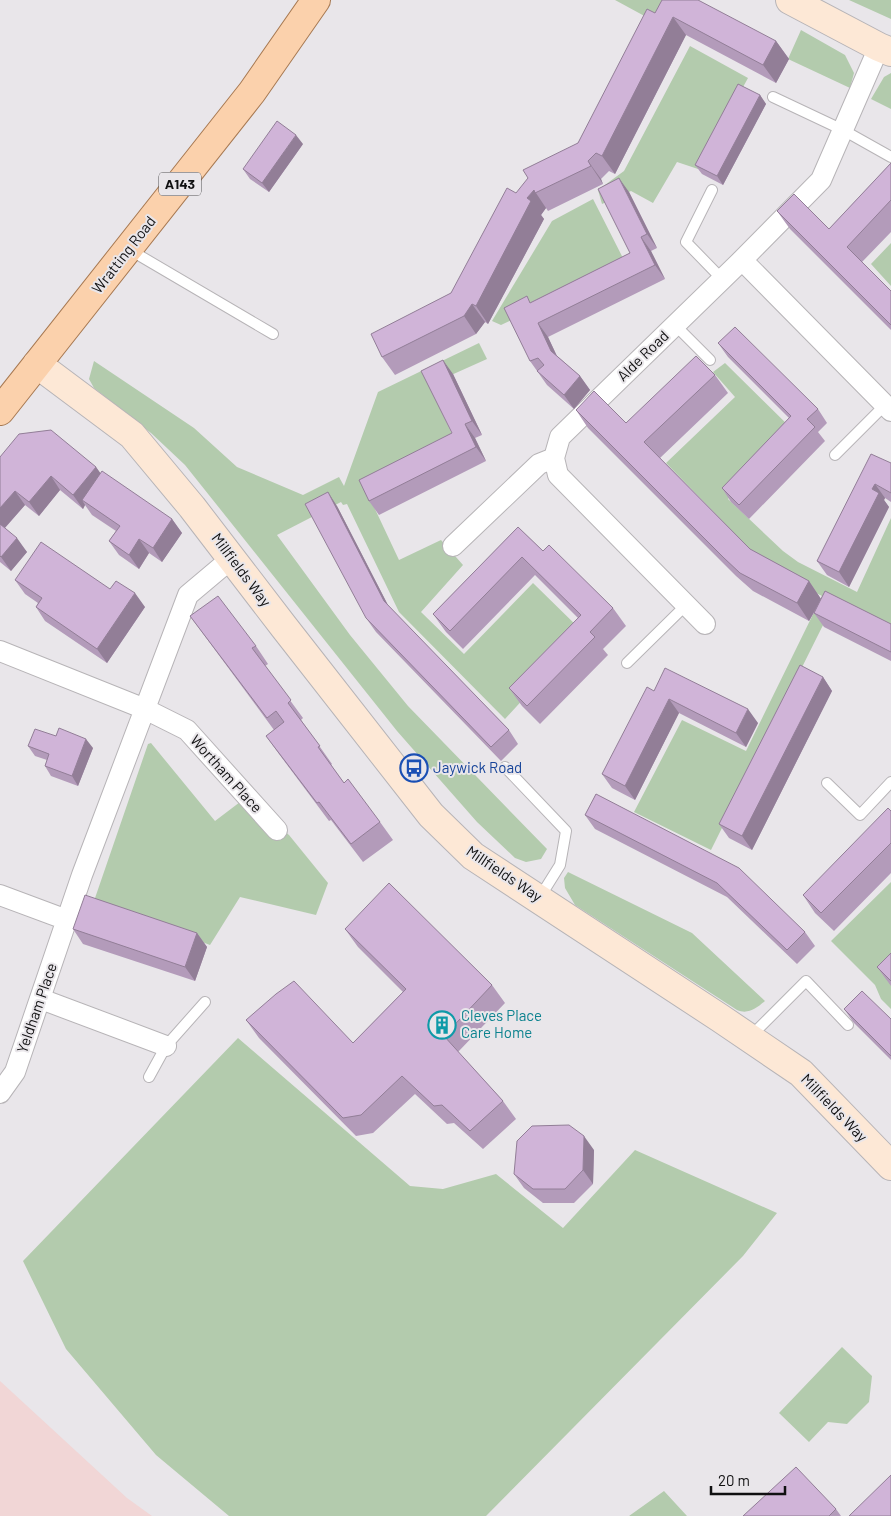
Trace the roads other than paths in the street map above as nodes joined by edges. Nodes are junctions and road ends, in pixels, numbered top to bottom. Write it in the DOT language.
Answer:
graph roads {
  1 [pos="316,0"];
  2 [pos="790,0"];
  3 [pos="885,50"];
  4 [pos="773,97"];
  5 [pos="843,130"];
  6 [pos="891,157"];
  7 [pos="712,190"];
  8 [pos="129,249"];
  9 [pos="742,260"];
  10 [pos="722,279"];
  11 [pos="675,325"];
  12 [pos="273,334"];
  13 [pos="710,360"];
  14 [pos="37,364"];
  15 [pos="888,408"];
  16 [pos="0,411"];
  17 [pos="835,455"];
  18 [pos="554,458"];
  19 [pos="453,546"];
  20 [pos="232,558"];
  21 [pos="686,605"];
  22 [pos="705,624"];
  23 [pos="0,651"];
  24 [pos="627,663"];
  25 [pos="144,710"];
  26 [pos="504,767"];
  27 [pos="891,782"];
  28 [pos="827,783"];
  29 [pos="277,830"];
  30 [pos="0,895"];
  31 [pos="539,898"];
  32 [pos="67,920"];
  33 [pos="41,999"];
  34 [pos="205,1002"];
  35 [pos="848,1025"];
  36 [pos="749,1038"];
  37 [pos="166,1046"];
  38 [pos="149,1077"];
  39 [pos="0,1093"];
  40 [pos="891,1166"];
  1 -- 8 [label="main road, Wratting Road / A143"];
  2 -- 3 [label="street"];
  3 -- 5 [label="street, Alde Road"];
  4 -- 5 [label="lane"];
  5 -- 6 [label="lane"];
  5 -- 9 [label="street, Alde Road"];
  7 -- 10 [label="lane"];
  8 -- 12 [label="lane"];
  8 -- 14 [label="main road, Wratting Road / A143"];
  9 -- 10 [label="street, Alde Road"];
  9 -- 15 [label="street"];
  10 -- 11 [label="street, Alde Road"];
  11 -- 13 [label="lane"];
  11 -- 18 [label="street, Alde Road"];
  14 -- 16 [label="main road, Wratting Road / A143"];
  14 -- 20 [label="street, Millfields Way"];
  15 -- 17 [label="lane"];
  18 -- 19 [label="street"];
  18 -- 21 [label="street"];
  20 -- 25 [label="street"];
  20 -- 31 [label="street, Millfields Way"];
  21 -- 22 [label="street"];
  21 -- 24 [label="lane"];
  23 -- 25 [label="street, Wortham Place"];
  25 -- 29 [label="street, Wortham Place"];
  25 -- 32 [label="street"];
  26 -- 31 [label="lane"];
  27 -- 28 [label="lane"];
  30 -- 32 [label="street"];
  31 -- 36 [label="street, Millfields Way"];
  32 -- 33 [label="street, Yeldham Place"];
  33 -- 37 [label="street"];
  33 -- 39 [label="street, Yeldham Place"];
  34 -- 37 [label="lane"];
  35 -- 36 [label="lane"];
  36 -- 40 [label="street, Millfields Way"];
  37 -- 38 [label="lane"];
}
